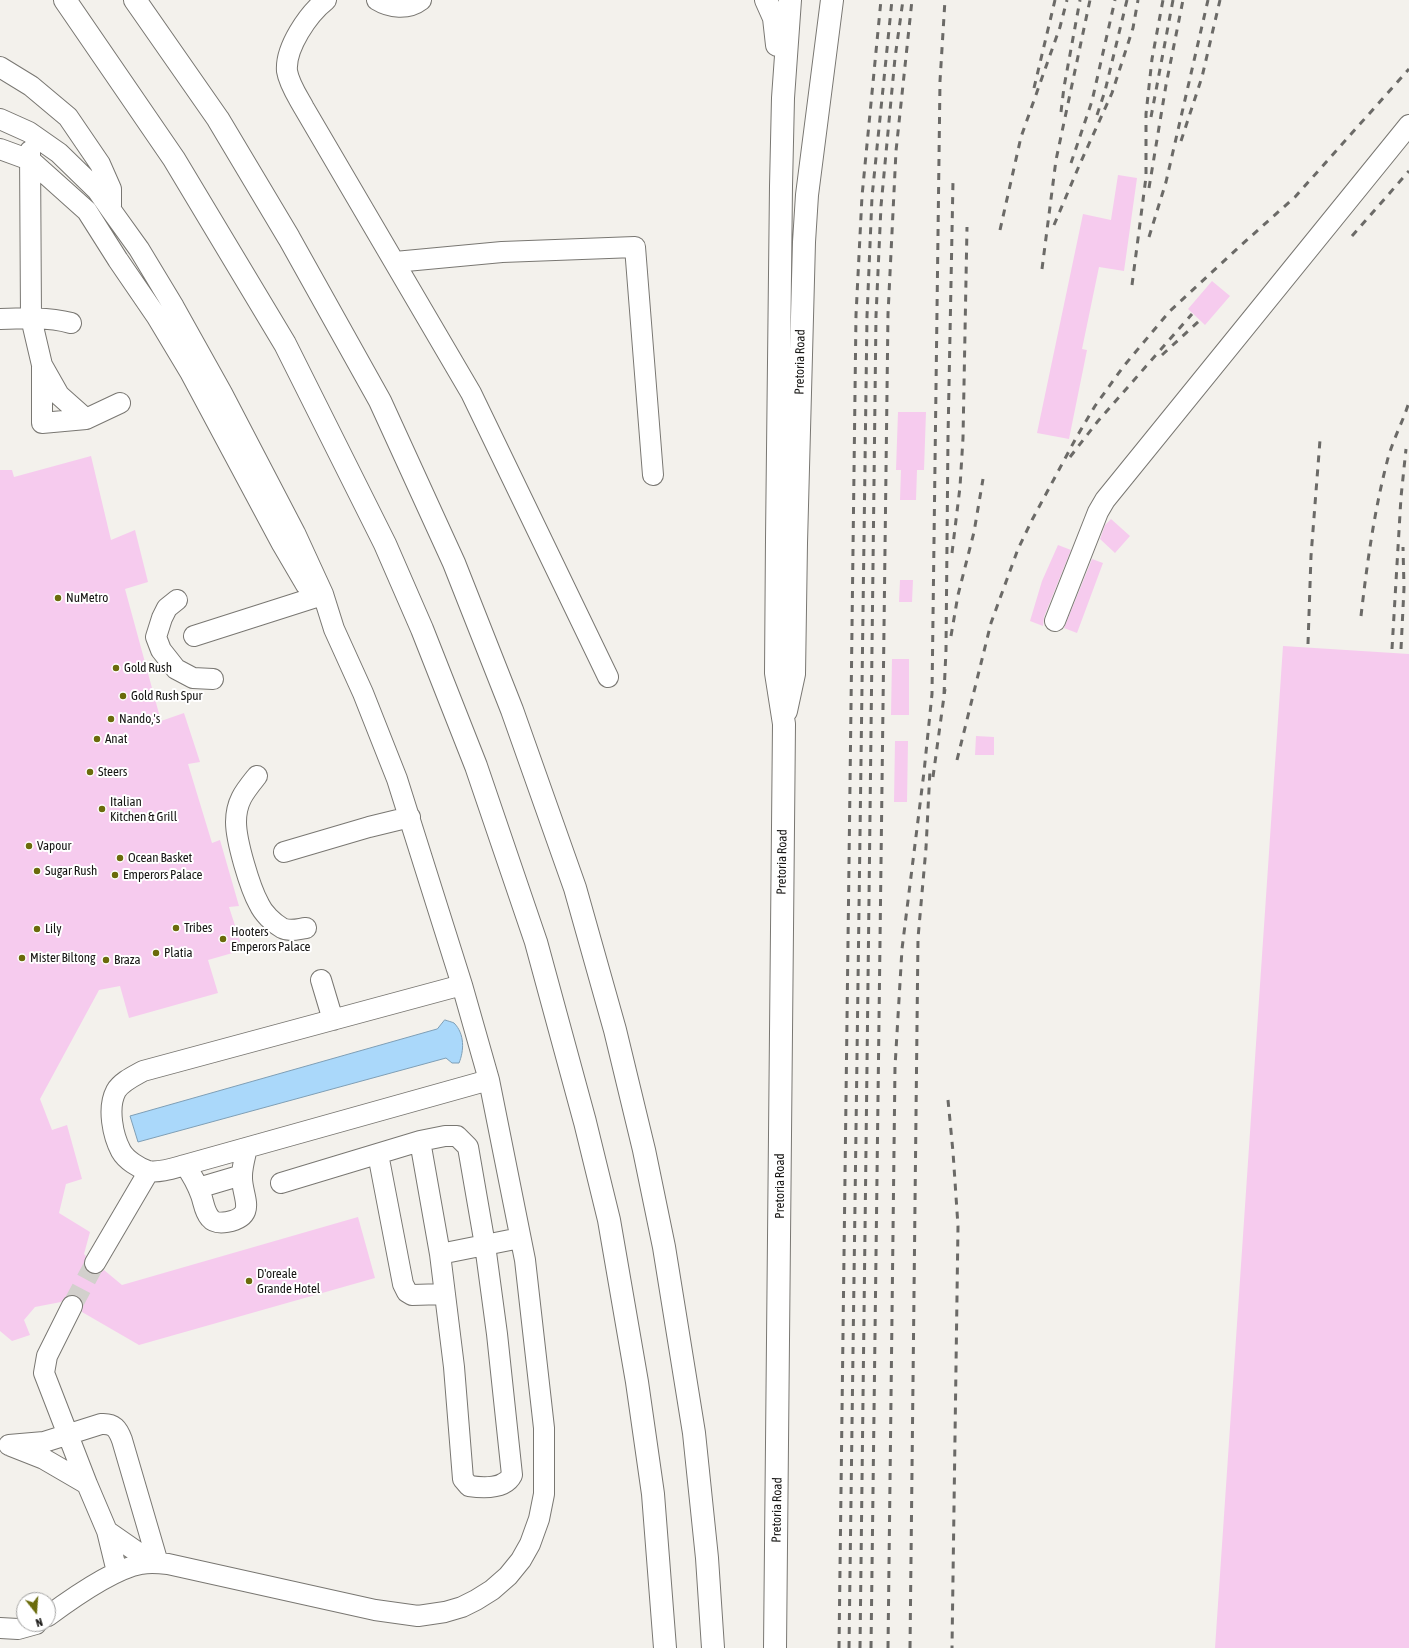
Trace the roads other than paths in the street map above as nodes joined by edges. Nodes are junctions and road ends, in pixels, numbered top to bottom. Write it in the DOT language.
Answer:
graph roads {
  1 [pos="65,0"];
  2 [pos="135,0"];
  3 [pos="326,0"];
  4 [pos="377,0"];
  5 [pos="421,0"];
  6 [pos="766,0"];
  7 [pos="790,0"];
  8 [pos="832,0"];
  9 [pos="0,67"];
  10 [pos="783,98"];
  11 [pos="0,118"];
  12 [pos="1409,125"];
  13 [pos="29,132"];
  14 [pos="0,149"];
  15 [pos="30,160"];
  16 [pos="111,210"];
  17 [pos="394,262"];
  18 [pos="31,318"];
  19 [pos="0,319"];
  20 [pos="71,323"];
  21 [pos="42,366"];
  22 [pos="120,403"];
  23 [pos="86,419"];
  24 [pos="653,475"];
  25 [pos="318,596"];
  26 [pos="177,600"];
  27 [pos="1055,621"];
  28 [pos="194,636"];
  29 [pos="608,678"];
  30 [pos="214,679"];
  31 [pos="784,724"];
  32 [pos="256,776"];
  33 [pos="410,817"];
  34 [pos="284,852"];
  35 [pos="306,928"];
  36 [pos="321,980"];
  37 [pos="462,985"];
  38 [pos="333,1020"];
  39 [pos="489,1080"];
  40 [pos="420,1142"];
  41 [pos="246,1148"];
  42 [pos="378,1154"];
  43 [pos="185,1165"];
  44 [pos="149,1171"];
  45 [pos="242,1175"];
  46 [pos="281,1183"];
  47 [pos="198,1188"];
  48 [pos="520,1238"];
  49 [pos="485,1245"];
  50 [pos="440,1254"];
  51 [pos="95,1263"];
  52 [pos="445,1294"];
  53 [pos="72,1306"];
  54 [pos="67,1435"];
  55 [pos="4,1443"];
  56 [pos="87,1484"];
  57 [pos="107,1530"];
  58 [pos="155,1563"];
  59 [pos="117,1572"];
  60 [pos="56,1610"];
  61 [pos="0,1628"];
  62 [pos="16,1629"];
  63 [pos="665,1648"];
  64 [pos="713,1648"];
  65 [pos="775,1648"];
  1 -- 63 [label="main road"];
  2 -- 64 [label="main road"];
  3 -- 17 [label="lane"];
  4 -- 5 [label="lane"];
  6 -- 10 [label="main road"];
  7 -- 10 [label="main road, Pretoria Road"];
  8 -- 31 [label="main road, Pretoria Road"];
  9 -- 16 [label="lane"];
  10 -- 31 [label="main road, Pretoria Road"];
  11 -- 13 [label="lane"];
  12 -- 27 [label="lane"];
  13 -- 15 [label="lane"];
  13 -- 16 [label="lane"];
  14 -- 15 [label="lane"];
  15 -- 18 [label="lane"];
  15 -- 25 [label="lane"];
  16 -- 25 [label="lane"];
  17 -- 24 [label="lane"];
  17 -- 29 [label="lane"];
  18 -- 19 [label="lane"];
  18 -- 20 [label="lane"];
  18 -- 21 [label="lane"];
  21 -- 23 [label="lane"];
  21 -- 23 [label="lane"];
  22 -- 23 [label="lane"];
  25 -- 28 [label="lane"];
  25 -- 33 [label="lane"];
  26 -- 30 [label="lane"];
  31 -- 65 [label="main road, Pretoria Road"];
  32 -- 35 [label="lane"];
  33 -- 34 [label="lane"];
  33 -- 37 [label="lane"];
  36 -- 38 [label="lane"];
  37 -- 38 [label="lane"];
  37 -- 39 [label="lane"];
  38 -- 44 [label="lane"];
  39 -- 41 [label="lane"];
  39 -- 48 [label="lane"];
  40 -- 42 [label="lane"];
  40 -- 49 [label="lane"];
  40 -- 50 [label="lane"];
  41 -- 43 [label="lane"];
  41 -- 45 [label="lane"];
  42 -- 46 [label="lane"];
  42 -- 52 [label="lane"];
  43 -- 44 [label="lane"];
  43 -- 47 [label="lane"];
  44 -- 51 [label="lane"];
  45 -- 47 [label="lane"];
  45 -- 47 [label="lane"];
  48 -- 49 [label="lane"];
  48 -- 58 [label="lane"];
  49 -- 50 [label="lane"];
  49 -- 52 [label="lane"];
  50 -- 52 [label="lane"];
  53 -- 54 [label="lane"];
  54 -- 55 [label="lane"];
  54 -- 56 [label="lane"];
  54 -- 58 [label="lane"];
  55 -- 56 [label="lane"];
  56 -- 57 [label="lane"];
  57 -- 58 [label="lane"];
  57 -- 59 [label="lane"];
  58 -- 59 [label="lane"];
  59 -- 60 [label="lane"];
  61 -- 62 [label="lane"];
}
